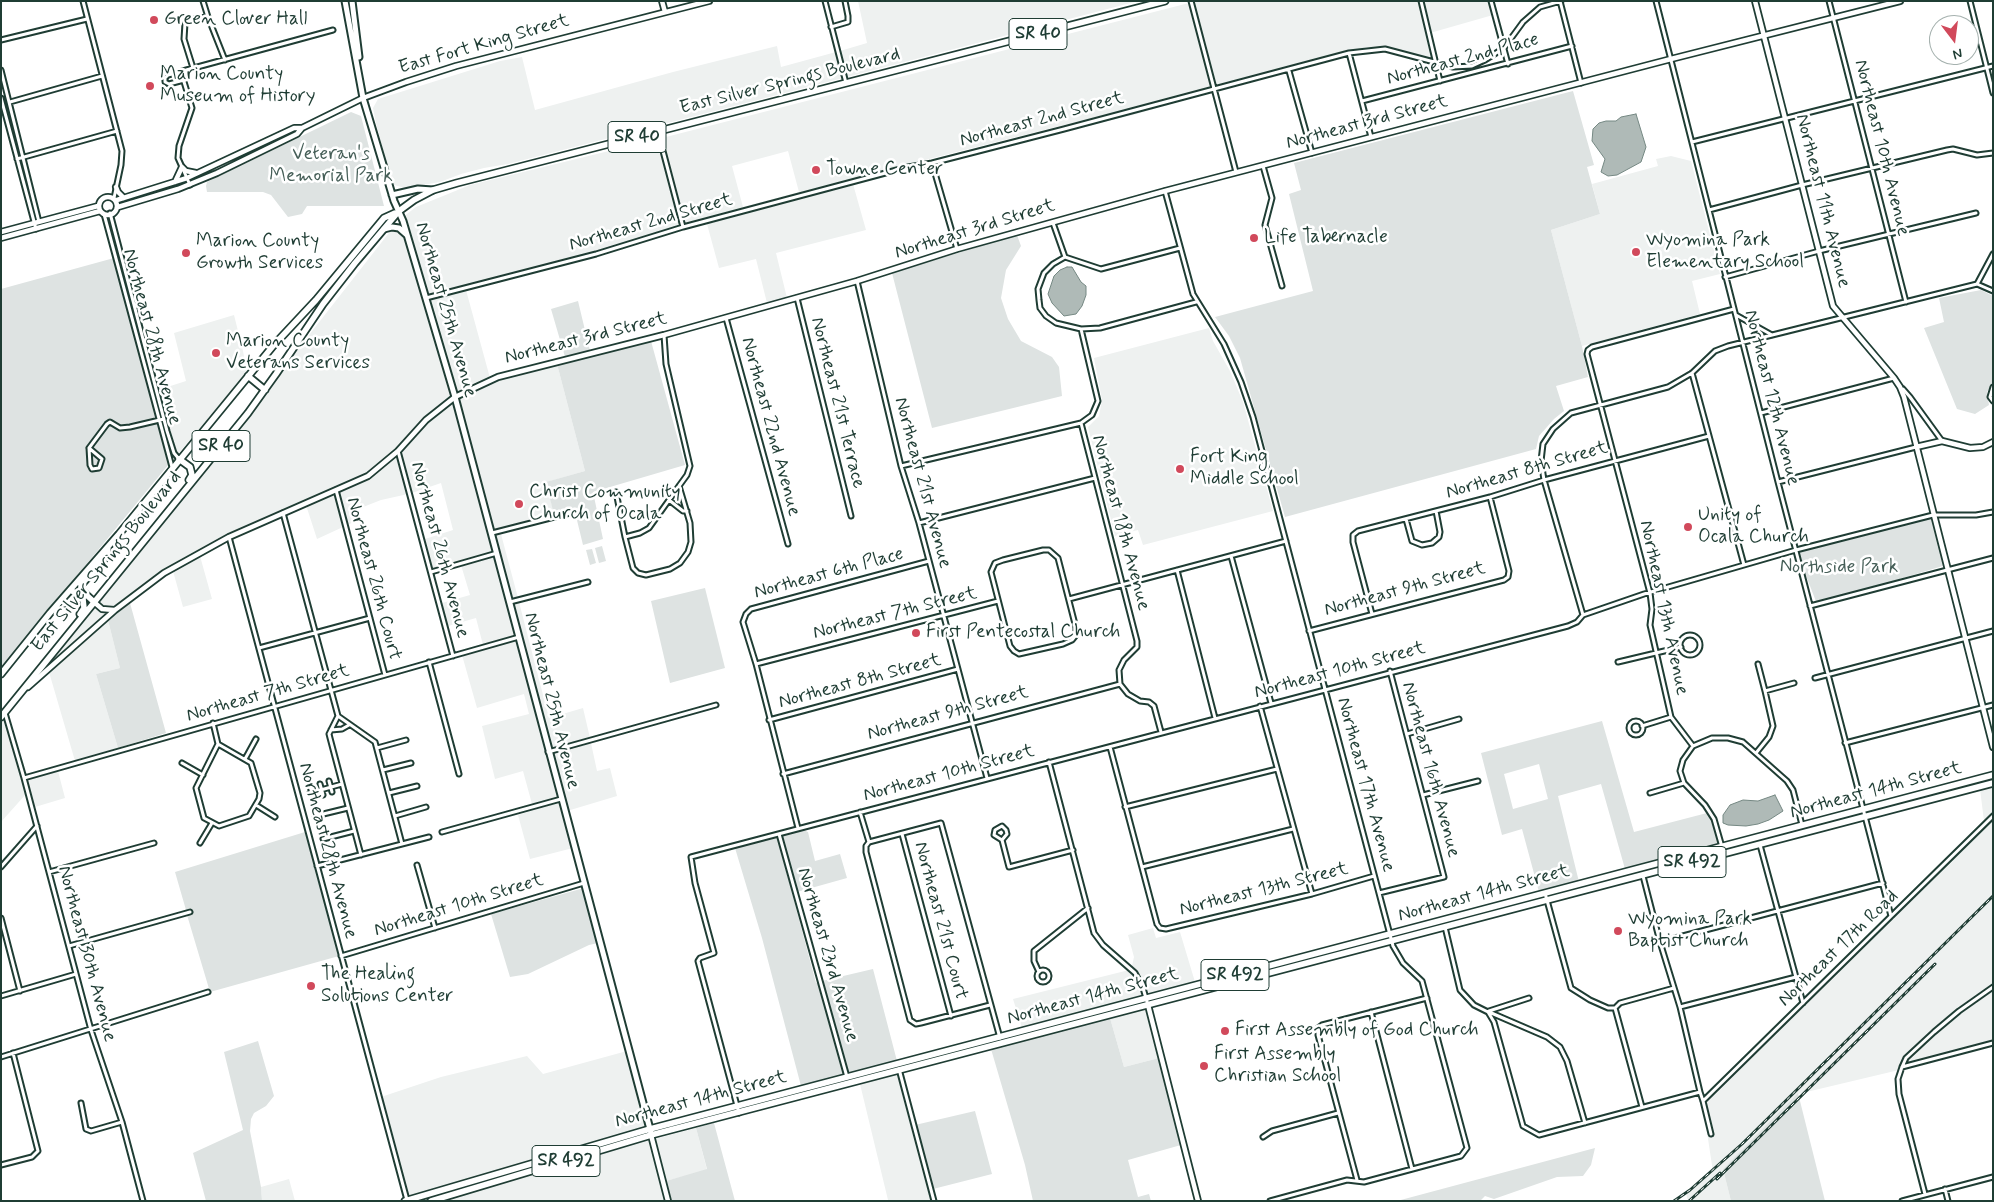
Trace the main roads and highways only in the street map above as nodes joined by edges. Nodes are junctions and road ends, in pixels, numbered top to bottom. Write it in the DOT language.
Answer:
graph roads {
  1 [pos="345,1"];
  2 [pos="352,1"];
  3 [pos="1165,1"];
  4 [pos="363,98"];
  5 [pos="433,190"];
  6 [pos="392,195"];
  7 [pos="399,211"];
  8 [pos="383,229"];
  9 [pos="407,236"];
  10 [pos="248,376"];
  11 [pos="265,390"];
  12 [pos="179,459"];
  13 [pos="159,522"];
  14 [pos="108,547"];
  15 [pos="70,590"];
  16 [pos="94,602"];
  17 [pos="28,640"];
  18 [pos="57,648"];
  19 [pos="1,674"];
  20 [pos="1,679"];
  21 [pos="2,714"];
  22 [pos="1993,776"];
  23 [pos="1993,783"];
  24 [pos="650,1128"];
  25 [pos="652,1135"];
  26 [pos="546,1159"];
  27 [pos="548,1166"];
  28 [pos="479,1178"];
  29 [pos="481,1186"];
  30 [pos="407,1201"];
  31 [pos="431,1201"];
  1 -- 4 [label="main road"];
  2 -- 4 [label="main road"];
  3 -- 5 [label="main road, East Silver Springs Boulevard / SR 40"];
  4 -- 6 [label="main road, Northeast 25th Avenue"];
  5 -- 6 [label="main road"];
  5 -- 7 [label="main road, East Silver Springs Boulevard / SR 40"];
  6 -- 7 [label="main road, Northeast 25th Avenue"];
  7 -- 8 [label="main road, East Silver Springs Boulevard / SR 40"];
  7 -- 9 [label="main road, Northeast 25th Avenue"];
  7 -- 10 [label="main road, East Silver Springs Boulevard / SR 40"];
  8 -- 9 [label="main road"];
  8 -- 11 [label="main road, East Silver Springs Boulevard / SR 40"];
  9 -- 24 [label="main road, Northeast 25th Avenue"];
  10 -- 11 [label="main road"];
  10 -- 12 [label="main road, East Silver Springs Boulevard / SR 40"];
  11 -- 13 [label="main road, East Silver Springs Boulevard / SR 40"];
  12 -- 13 [label="main road"];
  12 -- 14 [label="main road, East Silver Springs Boulevard / SR 40"];
  13 -- 16 [label="main road, East Silver Springs Boulevard / SR 40"];
  14 -- 15 [label="main road, East Silver Springs Boulevard / SR 40"];
  14 -- 16 [label="main road"];
  15 -- 17 [label="main road, East Silver Springs Boulevard / SR 40"];
  15 -- 18 [label="main road"];
  16 -- 18 [label="main road, East Silver Springs Boulevard / SR 40"];
  17 -- 19 [label="main road, East Silver Springs Boulevard / SR 40"];
  17 -- 20 [label="main road"];
  18 -- 21 [label="main road, East Silver Springs Boulevard / SR 40"];
  22 -- 24 [label="main road, Northeast 14th Street / SR 492"];
  23 -- 25 [label="main road, Northeast 14th Street / SR 492"];
  24 -- 25 [label="main road, Northeast 25th Avenue"];
  24 -- 26 [label="main road, Northeast 14th Street / SR 492"];
  25 -- 27 [label="main road, Northeast 14th Street / SR 492"];
  26 -- 27 [label="main road"];
  26 -- 28 [label="main road, Northeast 14th Street / SR 492"];
  27 -- 29 [label="main road, Northeast 14th Street / SR 492"];
  28 -- 29 [label="main road"];
  28 -- 30 [label="main road, Northeast 14th Street / SR 492"];
  29 -- 31 [label="main road, Northeast 14th Street / SR 492"];
}
